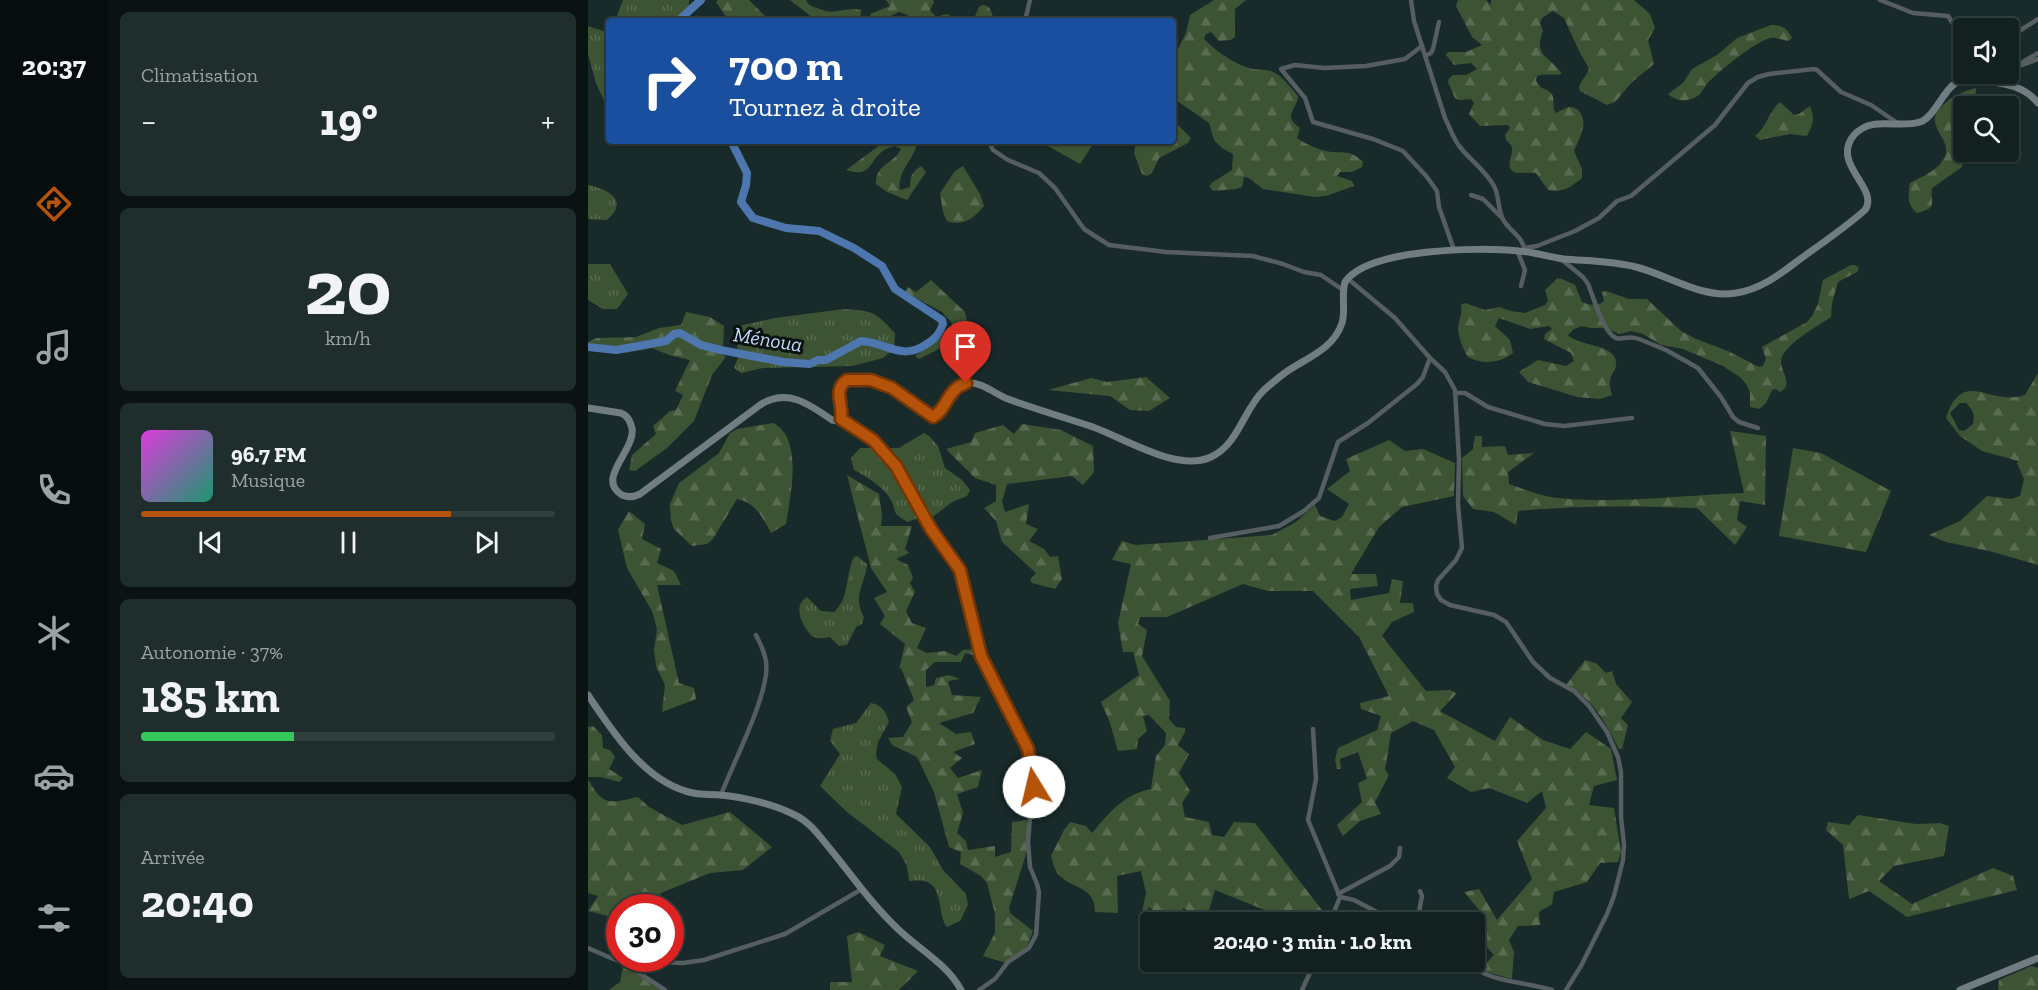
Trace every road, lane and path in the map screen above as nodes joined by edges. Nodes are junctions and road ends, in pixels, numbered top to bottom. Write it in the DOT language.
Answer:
graph roads {
  1 [pos="1030,0"];
  2 [pos="1411,0"];
  3 [pos="1880,0"];
  4 [pos="1026,18"];
  5 [pos="2038,19"];
  6 [pos="1439,22"];
  7 [pos="1953,24"];
  8 [pos="2019,31"];
  9 [pos="1422,46"];
  10 [pos="2038,53"];
  11 [pos="1425,56"];
  12 [pos="2038,59"];
  13 [pos="2019,65"];
  14 [pos="2019,67"];
  15 [pos="1954,84"];
  16 [pos="2001,84"];
  17 [pos="2038,103"];
  18 [pos="1896,123"];
  19 [pos="990,144"];
  20 [pos="1471,195"];
  21 [pos="1501,217"];
  22 [pos="1454,250"];
  23 [pos="1522,250"];
  24 [pos="1560,258"];
  25 [pos="1347,278"];
  26 [pos="1521,286"];
  27 [pos="1343,290"];
  28 [pos="1430,358"];
  29 [pos="1455,393"];
  30 [pos="588,408"];
  31 [pos="1632,418"];
  32 [pos="841,419"];
  33 [pos="1758,429"];
  34 [pos="1210,538"];
  35 [pos="756,635"];
  36 [pos="588,695"];
  37 [pos="1313,729"];
  38 [pos="721,795"];
  39 [pos="1400,848"];
  40 [pos="862,889"];
  41 [pos="1420,891"];
  42 [pos="1339,895"];
  43 [pos="1333,912"];
  44 [pos="1376,912"];
  45 [pos="1419,912"];
  46 [pos="588,948"];
  47 [pos="606,956"];
  48 [pos="2038,958"];
  49 [pos="684,963"];
  50 [pos="637,972"];
  51 [pos="1310,972"];
  52 [pos="1478,972"];
  53 [pos="665,990"];
  54 [pos="961,990"];
  55 [pos="979,990"];
  56 [pos="1302,990"];
  57 [pos="1552,990"];
  58 [pos="1566,990"];
  59 [pos="1960,990"];
  1 -- 4 [label="street"];
  2 -- 9 [label="street"];
  3 -- 7 [label="street"];
  5 -- 8 [label="street"];
  6 -- 11 [label="street"];
  9 -- 11 [label="street"];
  9 -- 22 [label="street"];
  10 -- 13 [label="street"];
  11 -- 21 [label="street"];
  12 -- 14 [label="street"];
  15 -- 18 [label="street"];
  16 -- 17 [label="street"];
  18 -- 23 [label="street"];
  18 -- 24 [label="street"];
  19 -- 27 [label="street"];
  20 -- 21 [label="street"];
  21 -- 23 [label="street"];
  22 -- 23 [label="street"];
  22 -- 25 [label="street"];
  23 -- 24 [label="street"];
  23 -- 26 [label="street"];
  24 -- 33 [label="street"];
  25 -- 27 [label="street"];
  25 -- 28 [label="street"];
  27 -- 32 [label="street"];
  28 -- 29 [label="street"];
  28 -- 34 [label="street"];
  29 -- 31 [label="street"];
  29 -- 58 [label="street"];
  30 -- 32 [label="street"];
  32 -- 55 [label="street"];
  35 -- 38 [label="street"];
  36 -- 38 [label="street"];
  37 -- 42 [label="street"];
  38 -- 40 [label="street"];
  39 -- 42 [label="street"];
  40 -- 49 [label="street"];
  40 -- 54 [label="street"];
  41 -- 45 [label="street"];
  42 -- 43 [label="street"];
  42 -- 44 [label="street"];
  46 -- 47 [label="street"];
  48 -- 59 [label="street"];
  50 -- 53 [label="street"];
  51 -- 56 [label="street"];
  52 -- 57 [label="street"];
}
